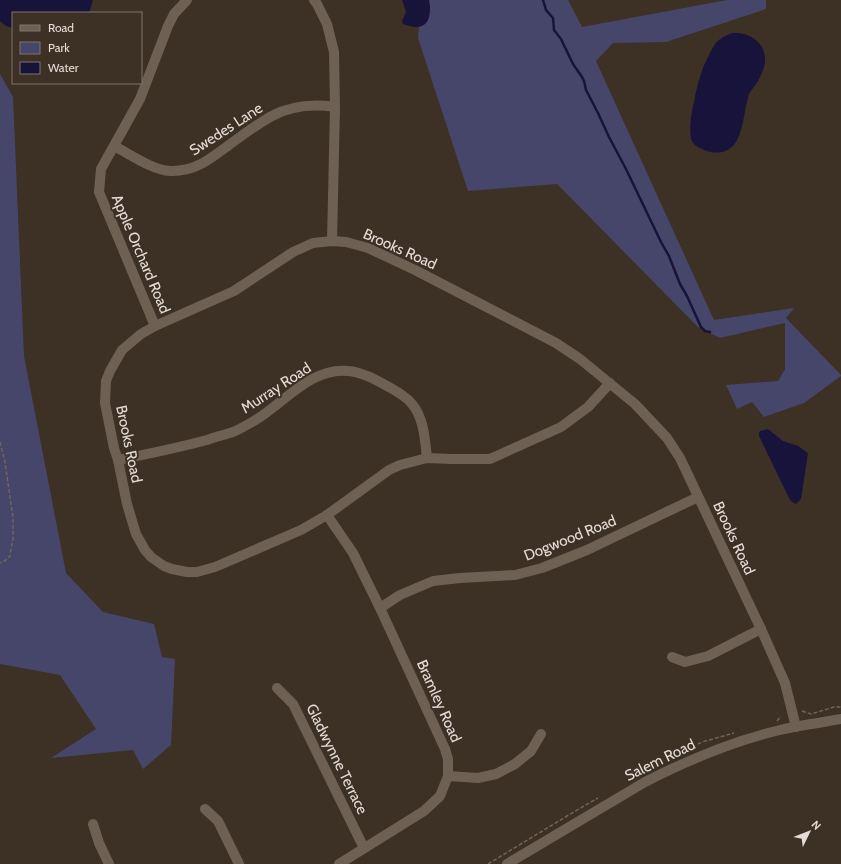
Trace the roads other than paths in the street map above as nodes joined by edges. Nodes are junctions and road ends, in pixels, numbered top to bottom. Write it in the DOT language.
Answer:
graph roads {
  1 [pos="187,0"];
  2 [pos="314,0"];
  3 [pos="335,107"];
  4 [pos="114,146"];
  5 [pos="332,241"];
  6 [pos="155,326"];
  7 [pos="610,383"];
  8 [pos="427,458"];
  9 [pos="118,460"];
  10 [pos="698,497"];
  11 [pos="327,516"];
  12 [pos="380,608"];
  13 [pos="761,629"];
  14 [pos="672,657"];
  15 [pos="277,688"];
  16 [pos="841,719"];
  17 [pos="796,727"];
  18 [pos="541,734"];
  19 [pos="448,776"];
  20 [pos="205,809"];
  21 [pos="93,824"];
  22 [pos="364,848"];
  23 [pos="109,864"];
  24 [pos="240,864"];
  25 [pos="339,864"];
  26 [pos="507,864"];
  1 -- 4 [label="street, Apple Orchard Road"];
  2 -- 3 [label="street"];
  3 -- 4 [label="street, Swedes Lane"];
  3 -- 5 [label="street"];
  4 -- 6 [label="street, Apple Orchard Road"];
  5 -- 6 [label="street, Brooks Road"];
  5 -- 7 [label="street, Brooks Road"];
  6 -- 9 [label="street, Brooks Road"];
  7 -- 8 [label="street, Brooks Road"];
  7 -- 10 [label="street, Brooks Road"];
  8 -- 9 [label="street, Murray Road"];
  8 -- 11 [label="street, Brooks Road"];
  9 -- 11 [label="street, Brooks Road"];
  10 -- 12 [label="street, Dogwood Road"];
  10 -- 13 [label="street, Brooks Road"];
  11 -- 12 [label="street, Bramley Road"];
  12 -- 19 [label="street, Bramley Road"];
  13 -- 14 [label="street"];
  13 -- 17 [label="street, Brooks Road"];
  15 -- 22 [label="street, Gladwynne Terrace"];
  16 -- 17 [label="street, Salem Road"];
  17 -- 26 [label="street, Salem Road"];
  18 -- 19 [label="street"];
  19 -- 22 [label="street, Bramley Road"];
  20 -- 24 [label="street"];
  21 -- 23 [label="street"];
  22 -- 25 [label="street, Bramley Road"];
}
